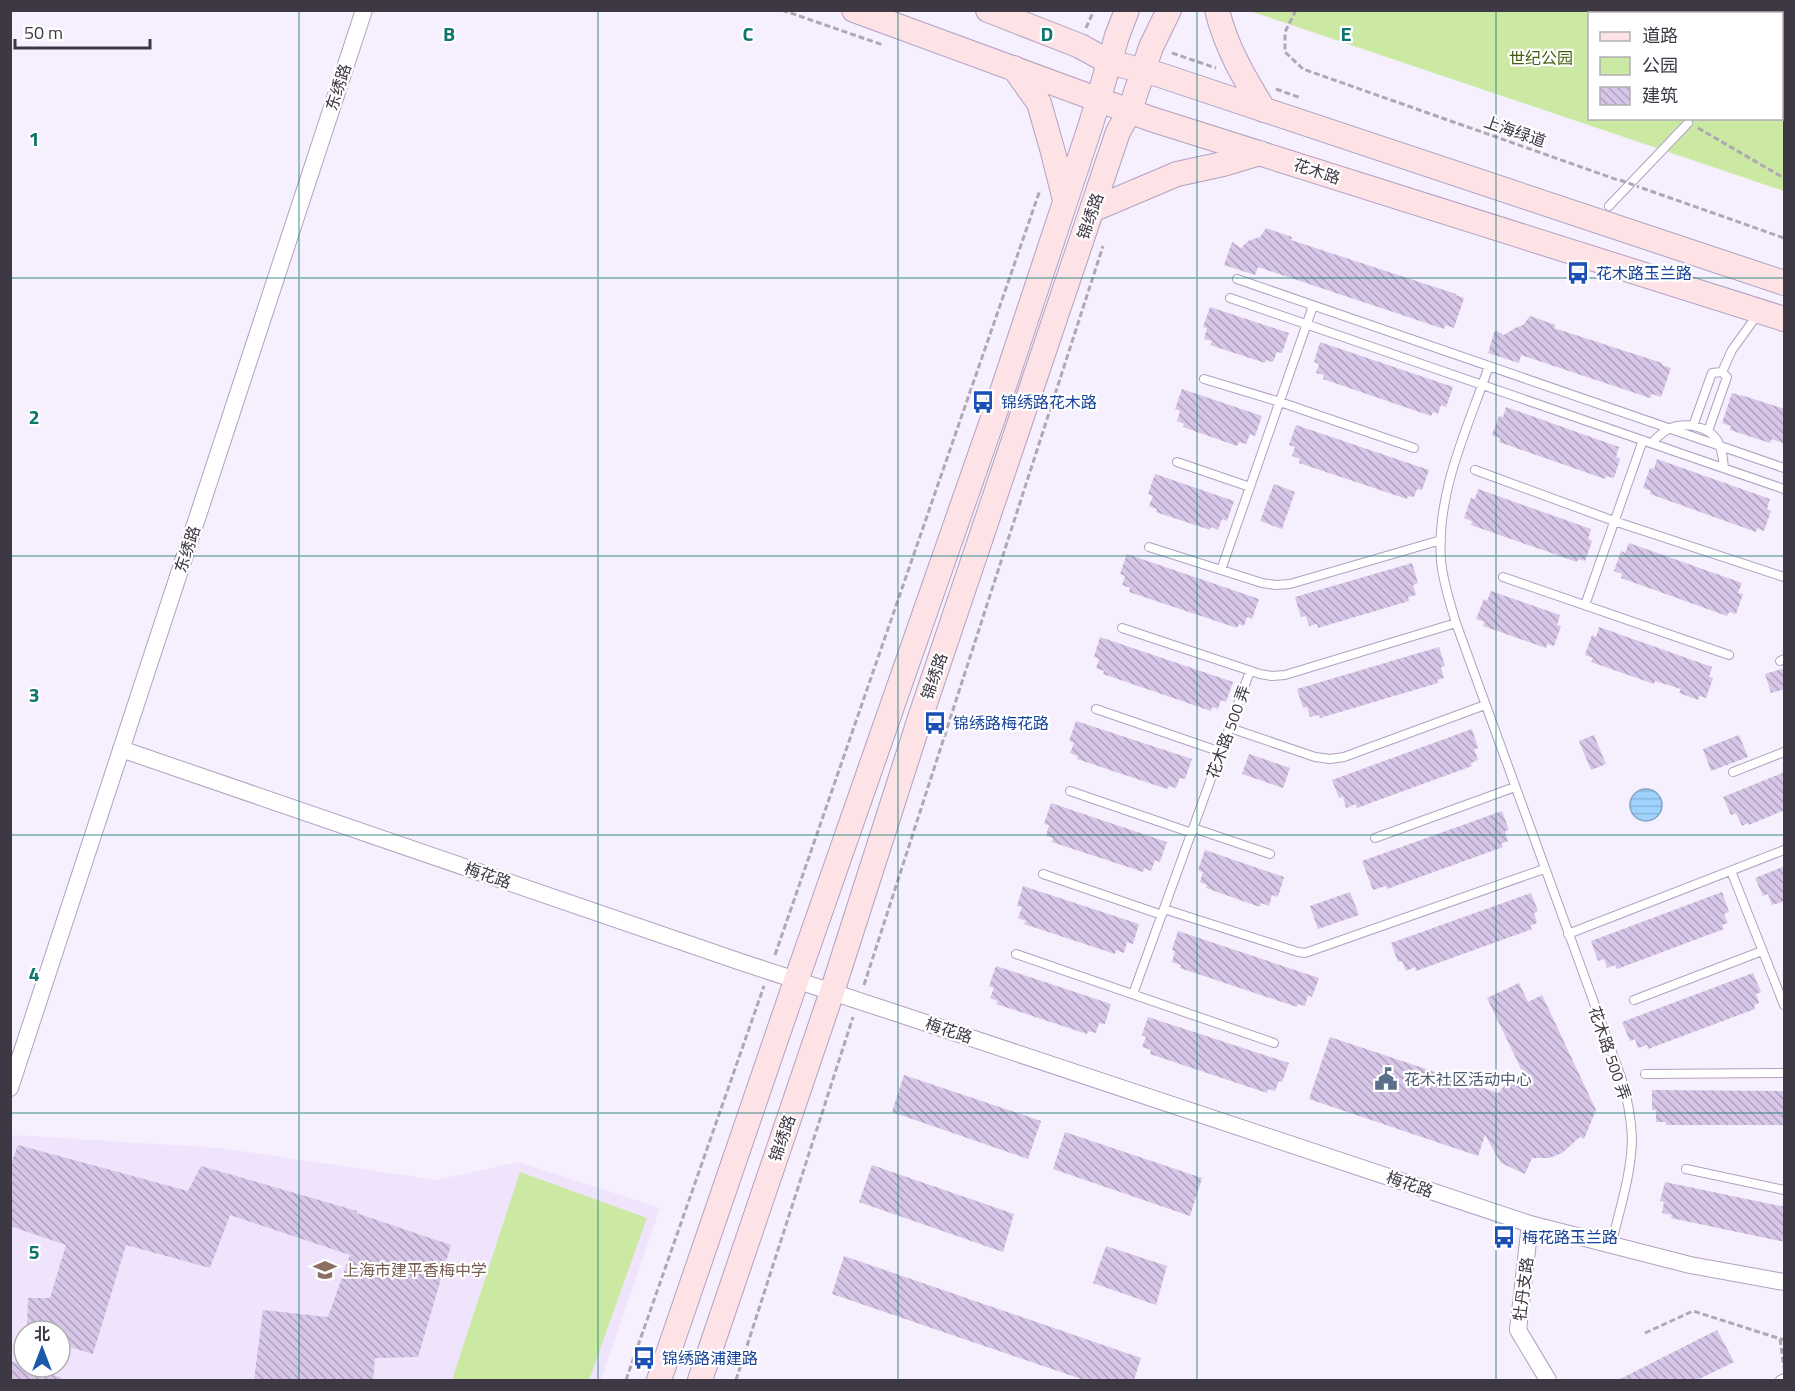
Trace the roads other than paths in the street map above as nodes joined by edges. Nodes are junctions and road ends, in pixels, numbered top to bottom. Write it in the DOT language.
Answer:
graph roads {
  1 [pos="364,10"];
  2 [pos="854,10"];
  3 [pos="988,10"];
  4 [pos="1127,10"];
  5 [pos="1168,10"];
  6 [pos="1216,10"];
  7 [pos="1109,62"];
  8 [pos="1014,69"];
  9 [pos="1152,73"];
  10 [pos="1097,99"];
  11 [pos="1130,110"];
  12 [pos="1264,110"];
  13 [pos="1688,123"];
  14 [pos="1260,153"];
  15 [pos="1065,201"];
  16 [pos="1609,206"];
  17 [pos="1092,210"];
  18 [pos="1237,279"];
  19 [pos="1785,283"];
  20 [pos="1230,298"];
  21 [pos="1313,306"];
  22 [pos="1760,311"];
  23 [pos="1785,319"];
  24 [pos="1307,325"];
  25 [pos="1489,366"];
  26 [pos="1722,372"];
  27 [pos="1204,379"];
  28 [pos="1482,385"];
  29 [pos="1280,402"];
  30 [pos="1693,426"];
  31 [pos="1670,428"];
  32 [pos="1708,431"];
  33 [pos="1647,442"];
  34 [pos="1720,445"];
  35 [pos="1414,448"];
  36 [pos="1177,462"];
  37 [pos="1724,468"];
  38 [pos="1785,468"];
  39 [pos="1475,470"];
  40 [pos="1250,487"];
  41 [pos="1785,489"];
  42 [pos="1614,521"];
  43 [pos="1440,540"];
  44 [pos="1149,547"];
  45 [pos="1221,570"];
  46 [pos="1503,577"];
  47 [pos="1785,577"];
  48 [pos="1584,605"];
  49 [pos="1456,623"];
  50 [pos="1122,628"];
  51 [pos="1729,655"];
  52 [pos="1250,671"];
  53 [pos="1485,705"];
  54 [pos="1096,709"];
  55 [pos="1230,728"];
  56 [pos="122,748"];
  57 [pos="1221,752"];
  58 [pos="1785,752"];
  59 [pos="1733,772"];
  60 [pos="1515,787"];
  61 [pos="1070,791"];
  62 [pos="1192,830"];
  63 [pos="1375,838"];
  64 [pos="1785,850"];
  65 [pos="1270,854"];
  66 [pos="1544,868"];
  67 [pos="1731,871"];
  68 [pos="1043,874"];
  69 [pos="1163,912"];
  70 [pos="1568,934"];
  71 [pos="1762,951"];
  72 [pos="1017,954"];
  73 [pos="796,981"];
  74 [pos="832,992"];
  75 [pos="1132,994"];
  76 [pos="1634,1000"];
  77 [pos="1785,1005"];
  78 [pos="1274,1043"];
  79 [pos="16,1055"];
  80 [pos="1785,1073"];
  81 [pos="1645,1074"];
  82 [pos="10,1088"];
  83 [pos="1686,1169"];
  84 [pos="1785,1190"];
  85 [pos="1530,1224"];
  86 [pos="1611,1246"];
  87 [pos="1785,1282"];
  88 [pos="1785,1378"];
  89 [pos="659,1380"];
  90 [pos="700,1380"];
  91 [pos="1548,1380"];
  92 [pos="1780,1380"];
  1 -- 56 [label="street, 东绣路"];
  2 -- 8 [label="main road, 花木路"];
  3 -- 7 [label="main road"];
  4 -- 7 [label="main road, 锦绣路"];
  5 -- 9 [label="main road, 锦绣路"];
  6 -- 12 [label="main road"];
  7 -- 9 [label="main road"];
  7 -- 10 [label="main road, 锦绣路"];
  8 -- 10 [label="main road, 花木路"];
  8 -- 15 [label="main road"];
  9 -- 11 [label="main road, 锦绣路"];
  9 -- 12 [label="main road"];
  10 -- 11 [label="main road, 花木路"];
  10 -- 15 [label="main road, 锦绣路"];
  11 -- 14 [label="main road, 花木路"];
  11 -- 17 [label="main road, 锦绣路"];
  12 -- 19 [label="main road"];
  13 -- 16 [label="lane"];
  14 -- 17 [label="main road"];
  14 -- 22 [label="main road, 花木路"];
  15 -- 73 [label="main road, 锦绣路"];
  17 -- 74 [label="main road, 锦绣路"];
  18 -- 21 [label="lane"];
  20 -- 24 [label="lane"];
  21 -- 24 [label="lane"];
  21 -- 25 [label="lane"];
  22 -- 23 [label="main road, 花木路"];
  22 -- 26 [label="lane"];
  24 -- 28 [label="lane"];
  24 -- 29 [label="lane"];
  25 -- 28 [label="lane, 花木路 500 弄"];
  25 -- 31 [label="lane"];
  26 -- 30 [label="lane"];
  26 -- 32 [label="lane"];
  27 -- 29 [label="lane"];
  28 -- 33 [label="lane"];
  28 -- 43 [label="lane, 花木路 500 弄"];
  29 -- 35 [label="lane"];
  29 -- 40 [label="lane"];
  30 -- 31 [label="lane"];
  30 -- 32 [label="lane"];
  31 -- 33 [label="lane"];
  31 -- 34 [label="lane"];
  32 -- 34 [label="lane"];
  33 -- 37 [label="lane"];
  33 -- 42 [label="lane"];
  34 -- 37 [label="lane"];
  34 -- 38 [label="lane"];
  36 -- 40 [label="lane"];
  37 -- 41 [label="lane"];
  39 -- 42 [label="lane"];
  40 -- 45 [label="lane"];
  42 -- 47 [label="lane"];
  42 -- 48 [label="lane"];
  43 -- 45 [label="lane"];
  43 -- 49 [label="lane, 花木路 500 弄"];
  44 -- 45 [label="lane"];
  46 -- 48 [label="lane"];
  48 -- 51 [label="lane"];
  49 -- 52 [label="lane, 花木路 500 弄"];
  49 -- 53 [label="lane, 花木路 500 弄"];
  50 -- 52 [label="lane"];
  52 -- 55 [label="lane, 花木路 500 弄"];
  53 -- 55 [label="lane"];
  53 -- 60 [label="lane, 花木路 500 弄"];
  54 -- 57 [label="lane"];
  55 -- 57 [label="lane, 花木路 500 弄"];
  56 -- 73 [label="street, 梅花路"];
  56 -- 79 [label="street, 东绣路"];
  57 -- 62 [label="lane, 花木路 500 弄"];
  58 -- 59 [label="lane"];
  60 -- 63 [label="lane"];
  60 -- 66 [label="lane, 花木路 500 弄"];
  61 -- 62 [label="lane"];
  62 -- 65 [label="lane"];
  62 -- 69 [label="lane, 花木路 500 弄"];
  64 -- 67 [label="lane"];
  66 -- 69 [label="lane"];
  66 -- 70 [label="lane, 花木路 500 弄"];
  67 -- 70 [label="lane"];
  67 -- 71 [label="lane"];
  68 -- 69 [label="lane"];
  69 -- 75 [label="lane, 花木路 500 弄"];
  70 -- 86 [label="lane, 花木路 500 弄"];
  71 -- 76 [label="lane"];
  71 -- 77 [label="lane"];
  72 -- 75 [label="lane"];
  73 -- 74 [label="street, 梅花路"];
  73 -- 89 [label="main road, 锦绣路"];
  74 -- 85 [label="street, 梅花路"];
  74 -- 90 [label="main road, 锦绣路"];
  75 -- 78 [label="lane"];
  79 -- 82 [label="street, 东绣路"];
  80 -- 81 [label="lane"];
  83 -- 84 [label="lane"];
  85 -- 86 [label="street, 梅花路"];
  85 -- 91 [label="street, 牡丹支路"];
  86 -- 87 [label="street, 梅花路"];
  88 -- 92 [label="lane"];
}
